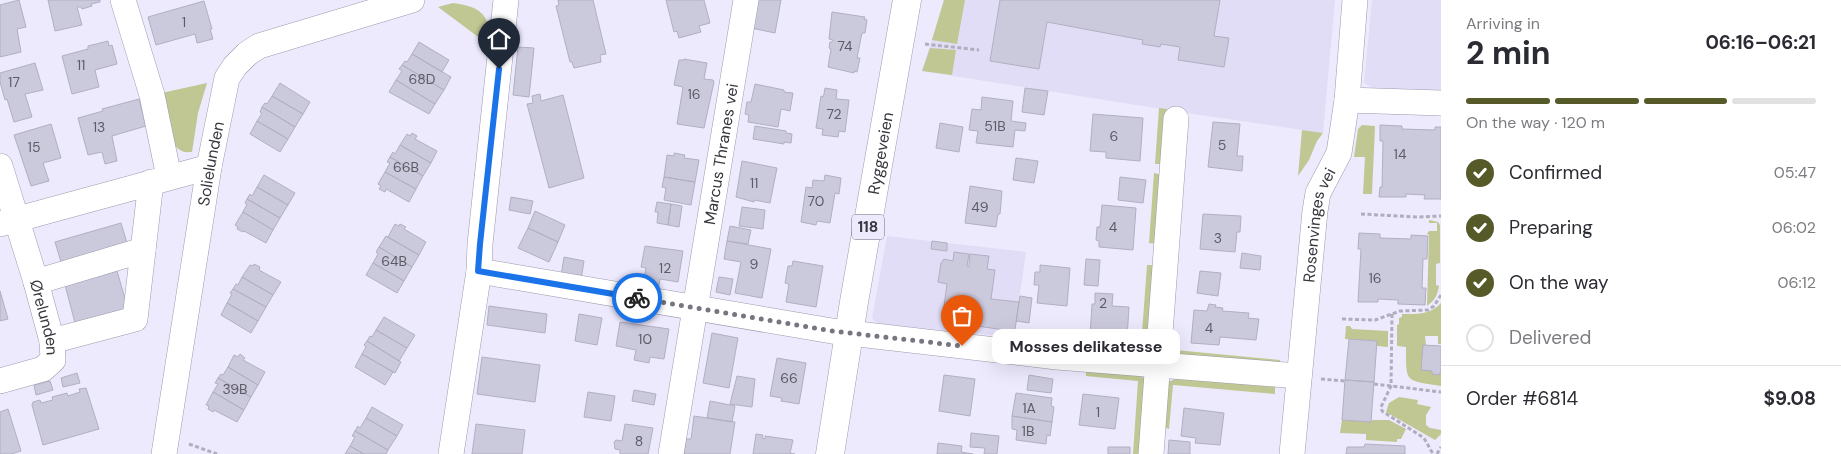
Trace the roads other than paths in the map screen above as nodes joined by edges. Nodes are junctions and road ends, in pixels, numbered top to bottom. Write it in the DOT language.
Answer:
graph roads {
  1 [pos="123,0"];
  2 [pos="412,0"];
  3 [pos="506,0"];
  4 [pos="746,0"];
  5 [pos="907,0"];
  6 [pos="1356,0"];
  7 [pos="1347,100"];
  8 [pos="1441,103"];
  9 [pos="1176,119"];
  10 [pos="0,166"];
  11 [pos="209,167"];
  12 [pos="160,179"];
  13 [pos="9,222"];
  14 [pos="143,250"];
  15 [pos="478,271"];
  16 [pos="36,282"];
  17 [pos="696,309"];
  18 [pos="850,333"];
  19 [pos="52,341"];
  20 [pos="1158,364"];
  21 [pos="1299,376"];
  22 [pos="0,382"];
  23 [pos="165,447"];
  24 [pos="451,454"];
  25 [pos="671,454"];
  26 [pos="830,454"];
  27 [pos="1151,454"];
  28 [pos="1292,454"];
  1 -- 12 [label="street"];
  2 -- 11 [label="street, Solielunden"];
  3 -- 15 [label="street"];
  4 -- 17 [label="street, Marcus Thranes vei"];
  5 -- 18 [label="main road, Ryggeveien / 118"];
  6 -- 7 [label="street, Rosenvinges vei"];
  7 -- 8 [label="street"];
  7 -- 21 [label="street, Rosenvinges vei"];
  9 -- 20 [label="street"];
  10 -- 13 [label="street, Ørelunden"];
  11 -- 12 [label="street"];
  11 -- 23 [label="street, Solielunden"];
  12 -- 13 [label="street"];
  12 -- 14 [label="street"];
  13 -- 16 [label="street, Ørelunden"];
  14 -- 16 [label="street"];
  14 -- 19 [label="street"];
  15 -- 17 [label="street"];
  15 -- 24 [label="street"];
  16 -- 19 [label="street, Ørelunden"];
  17 -- 18 [label="street"];
  17 -- 25 [label="street, Marcus Thranes vei"];
  18 -- 20 [label="street"];
  18 -- 26 [label="main road, Ryggeveien / 118"];
  19 -- 22 [label="street, Ørelunden"];
  20 -- 21 [label="street"];
  20 -- 27 [label="street"];
  21 -- 28 [label="street, Rosenvinges vei"];
}
